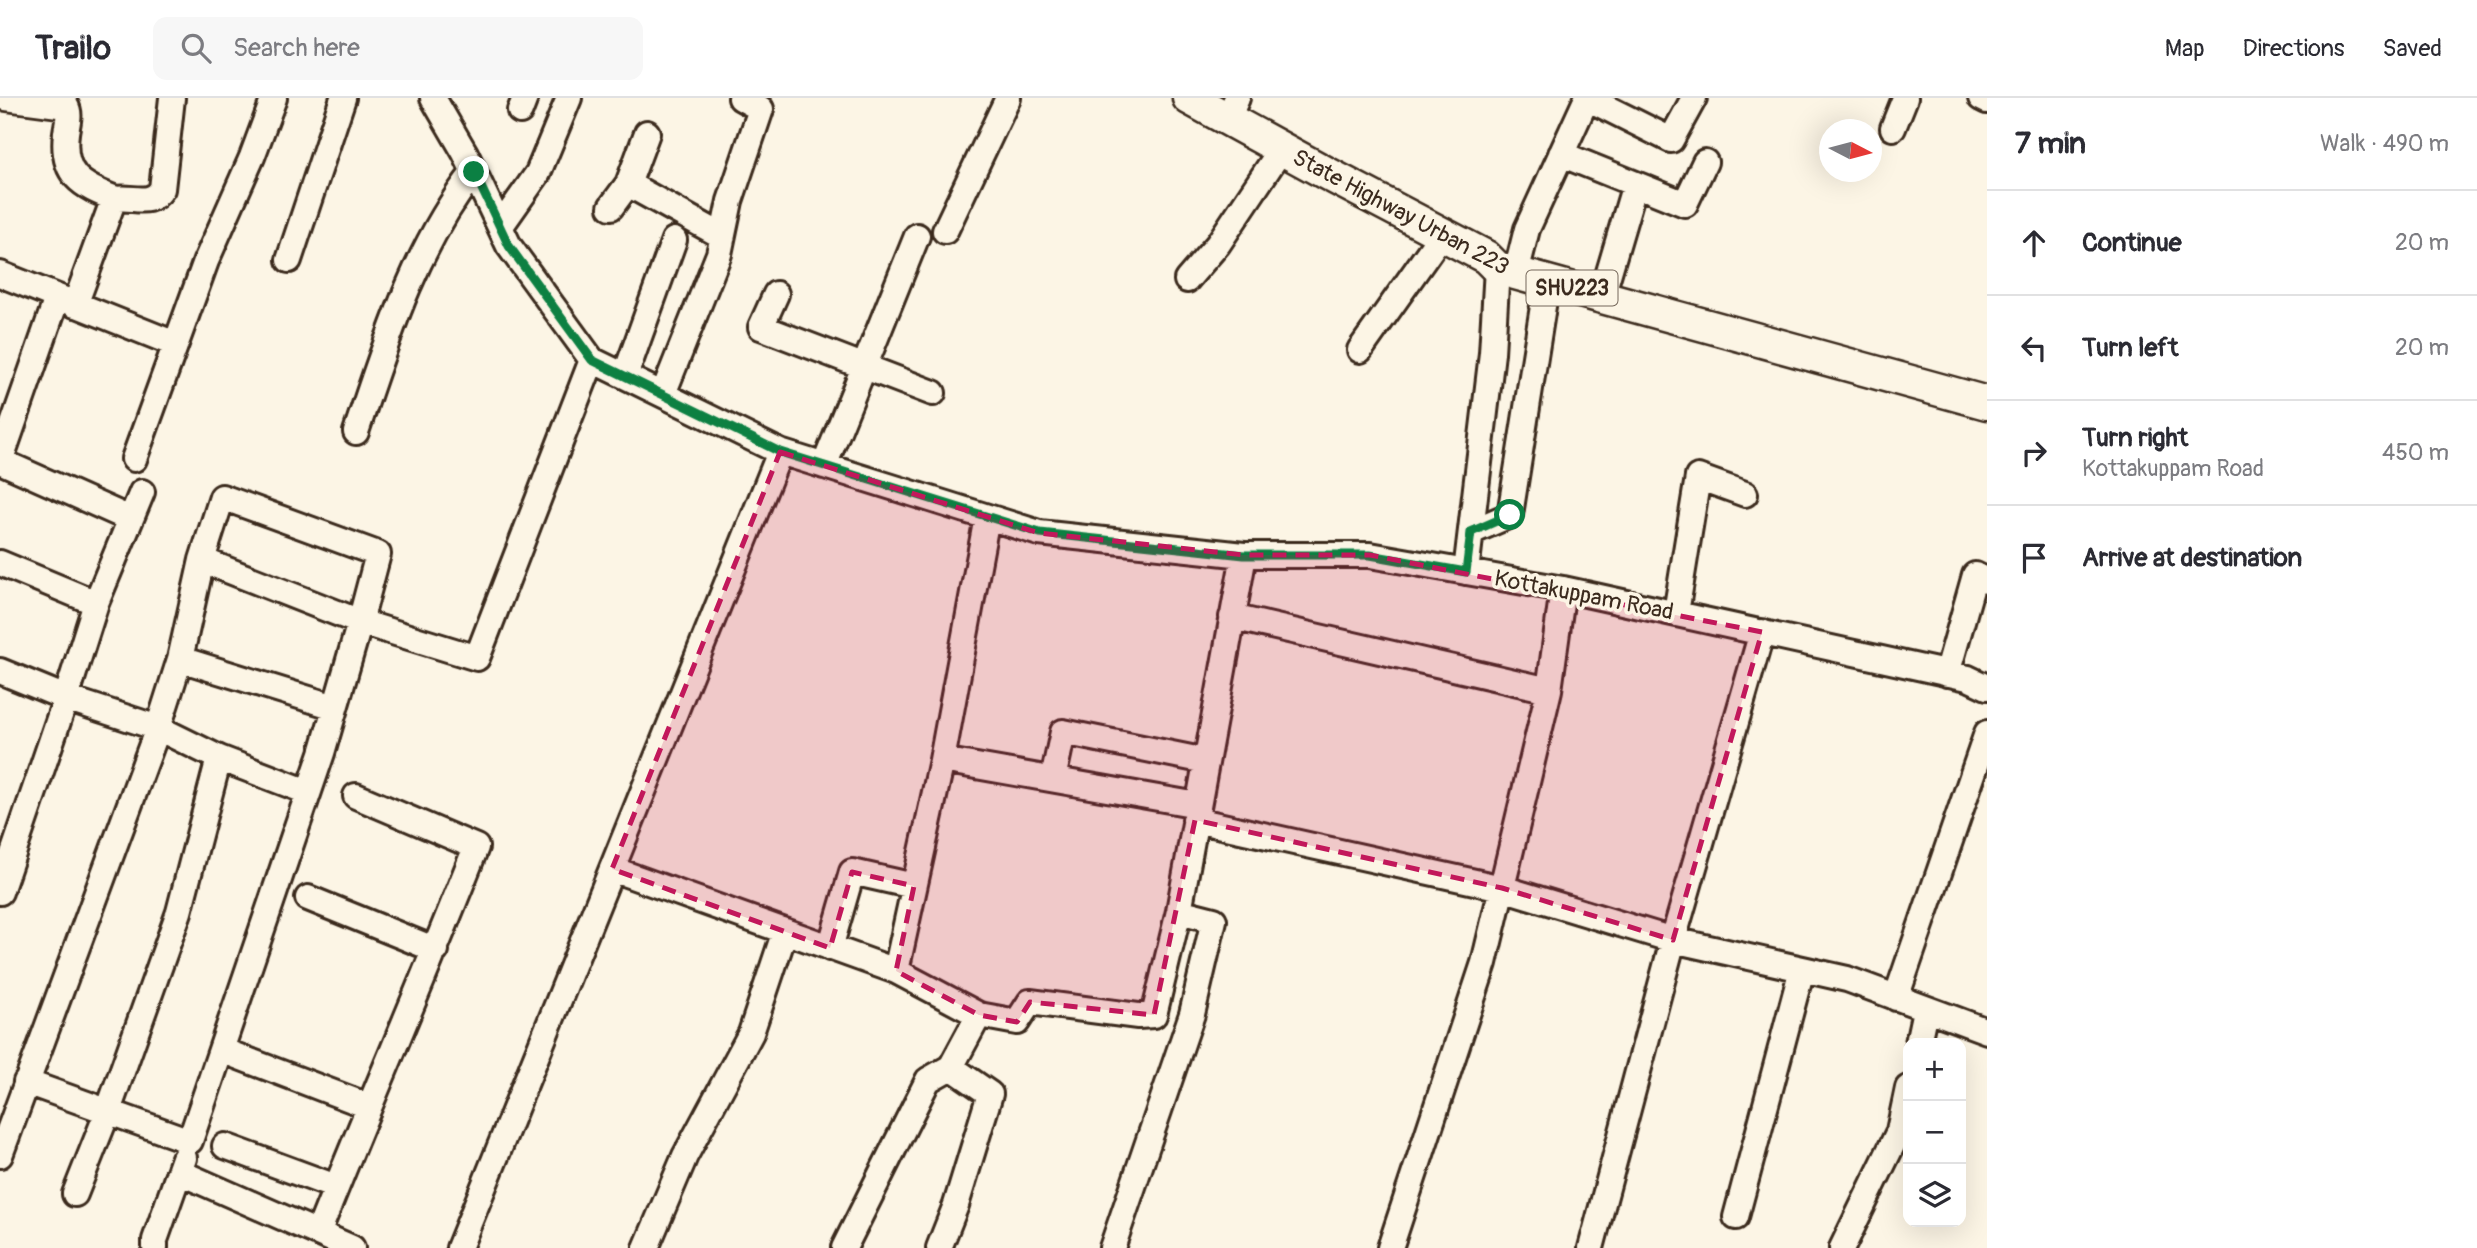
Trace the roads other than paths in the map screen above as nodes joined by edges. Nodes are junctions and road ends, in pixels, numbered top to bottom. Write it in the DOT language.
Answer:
graph roads {
  1 [pos="6,98"];
  2 [pos="173,98"];
  3 [pos="274,98"];
  4 [pos="343,98"];
  5 [pos="433,98"];
  6 [pos="569,98"];
  7 [pos="741,98"];
  8 [pos="1008,98"];
  9 [pos="1189,98"];
  10 [pos="1587,98"];
  11 [pos="1694,98"];
  12 [pos="1905,98"];
  13 [pos="1980,98"];
  14 [pos="1987,101"];
  15 [pos="1232,108"];
  16 [pos="1893,128"];
  17 [pos="647,134"];
  18 [pos="1282,148"];
  19 [pos="1561,154"];
  20 [pos="1705,162"];
  21 [pos="474,172"];
  22 [pos="628,184"];
  23 [pos="1635,184"];
  24 [pos="116,199"];
  25 [pos="611,207"];
  26 [pos="500,227"];
  27 [pos="944,231"];
  28 [pos="1442,234"];
  29 [pos="722,236"];
  30 [pos="917,236"];
  31 [pos="674,240"];
  32 [pos="289,260"];
  33 [pos="1507,270"];
  34 [pos="0,274"];
  35 [pos="1187,280"];
  36 [pos="1547,281"];
  37 [pos="776,294"];
  38 [pos="1602,296"];
  39 [pos="66,302"];
  40 [pos="175,344"];
  41 [pos="1360,350"];
  42 [pos="592,360"];
  43 [pos="864,366"];
  44 [pos="625,376"];
  45 [pos="933,393"];
  46 [pos="663,394"];
  47 [pos="1987,403"];
  48 [pos="356,432"];
  49 [pos="780,452"];
  50 [pos="0,454"];
  51 [pos="134,458"];
  52 [pos="0,461"];
  53 [pos="824,466"];
  54 [pos="142,492"];
  55 [pos="1745,494"];
  56 [pos="987,517"];
  57 [pos="130,519"];
  58 [pos="1471,532"];
  59 [pos="1244,555"];
  60 [pos="202,560"];
  61 [pos="0,563"];
  62 [pos="1466,572"];
  63 [pos="1987,581"];
  64 [pos="1563,589"];
  65 [pos="96,603"];
  66 [pos="1676,613"];
  67 [pos="1232,617"];
  68 [pos="360,622"];
  69 [pos="1762,632"];
  70 [pos="180,659"];
  71 [pos="0,671"];
  72 [pos="1947,674"];
  73 [pos="1987,687"];
  74 [pos="1549,690"];
  75 [pos="66,698"];
  76 [pos="335,707"];
  77 [pos="158,728"];
  78 [pos="1987,733"];
  79 [pos="219,758"];
  80 [pos="942,760"];
  81 [pos="1206,761"];
  82 [pos="1053,779"];
  83 [pos="308,792"];
  84 [pos="356,796"];
  85 [pos="1197,812"];
  86 [pos="612,869"];
  87 [pos="914,886"];
  88 [pos="1502,888"];
  89 [pos="0,892"];
  90 [pos="308,898"];
  91 [pos="1179,911"];
  92 [pos="785,931"];
  93 [pos="1673,940"];
  94 [pos="830,947"];
  95 [pos="436,950"];
  96 [pos="1802,969"];
  97 [pos="896,971"];
  98 [pos="1896,998"];
  99 [pos="1925,1010"];
  100 [pos="979,1015"];
  101 [pos="1987,1031"];
  102 [pos="1919,1038"];
  103 [pos="221,1050"];
  104 [pos="951,1067"];
  105 [pos="26,1082"];
  106 [pos="1905,1101"];
  107 [pos="368,1106"];
  108 [pos="108,1111"];
  109 [pos="190,1141"];
  110 [pos="225,1146"];
  111 [pos="0,1155"];
  112 [pos="179,1172"];
  113 [pos="336,1186"];
  114 [pos="75,1194"];
  115 [pos="1736,1217"];
  116 [pos="318,1233"];
  117 [pos="155,1248"];
  118 [pos="352,1248"];
  119 [pos="459,1248"];
  120 [pos="646,1248"];
  121 [pos="844,1248"];
  122 [pos="939,1248"];
  123 [pos="1112,1248"];
  124 [pos="1390,1248"];
  125 [pos="1591,1248"];
  126 [pos="1842,1248"];
  1 -- 24 [label="street"];
  2 -- 24 [label="street"];
  3 -- 40 [label="street"];
  4 -- 32 [label="street"];
  5 -- 21 [label="street, Kottakuppam Road"];
  6 -- 26 [label="street"];
  7 -- 29 [label="street"];
  8 -- 27 [label="street"];
  9 -- 15 [label="main road, State Highway Urban 223 / SHU223"];
  10 -- 11 [label="street"];
  10 -- 19 [label="street"];
  12 -- 16 [label="street"];
  13 -- 14 [label="street"];
  15 -- 18 [label="main road, State Highway Urban 223 / SHU223"];
  17 -- 22 [label="street"];
  18 -- 28 [label="main road, State Highway Urban 223 / SHU223"];
  18 -- 35 [label="street"];
  19 -- 23 [label="street"];
  19 -- 33 [label="street"];
  20 -- 23 [label="street"];
  21 -- 26 [label="street, Kottakuppam Road"];
  21 -- 48 [label="street"];
  22 -- 25 [label="street"];
  22 -- 29 [label="street"];
  23 -- 38 [label="street"];
  24 -- 39 [label="street"];
  26 -- 42 [label="street, Kottakuppam Road"];
  28 -- 33 [label="main road, State Highway Urban 223 / SHU223"];
  28 -- 41 [label="street"];
  29 -- 46 [label="street"];
  30 -- 43 [label="street"];
  31 -- 44 [label="street"];
  33 -- 36 [label="main road, State Highway Urban 223 / SHU223"];
  33 -- 58 [label="street"];
  34 -- 39 [label="street"];
  36 -- 38 [label="main road, State Highway Urban 223 / SHU223"];
  36 -- 58 [label="street"];
  37 -- 43 [label="street"];
  38 -- 47 [label="main road, State Highway Urban 223 / SHU223"];
  39 -- 40 [label="street"];
  39 -- 50 [label="street"];
  40 -- 51 [label="street"];
  42 -- 44 [label="street, Kottakuppam Road"];
  42 -- 68 [label="street"];
  43 -- 45 [label="street"];
  43 -- 53 [label="street"];
  44 -- 46 [label="street, Kottakuppam Road"];
  46 -- 49 [label="street, Kottakuppam Road"];
  49 -- 53 [label="street, Kottakuppam Road"];
  49 -- 86 [label="street"];
  52 -- 57 [label="street"];
  53 -- 56 [label="street, Kottakuppam Road"];
  54 -- 57 [label="street"];
  55 -- 66 [label="street"];
  56 -- 59 [label="street, Kottakuppam Road"];
  56 -- 80 [label="street"];
  57 -- 65 [label="street"];
  58 -- 62 [label="street"];
  59 -- 62 [label="street, Kottakuppam Road"];
  59 -- 67 [label="street"];
  60 -- 68 [label="street"];
  60 -- 68 [label="street"];
  60 -- 70 [label="street"];
  61 -- 65 [label="street"];
  62 -- 64 [label="street, Kottakuppam Road"];
  63 -- 72 [label="street"];
  64 -- 66 [label="street, Kottakuppam Road"];
  64 -- 74 [label="street"];
  65 -- 75 [label="street"];
  66 -- 69 [label="street, Kottakuppam Road"];
  67 -- 74 [label="street"];
  67 -- 81 [label="street"];
  68 -- 76 [label="street"];
  69 -- 72 [label="street, Kottakuppam Road"];
  69 -- 93 [label="street"];
  70 -- 76 [label="street"];
  70 -- 77 [label="street"];
  71 -- 75 [label="street"];
  72 -- 73 [label="street, Kottakuppam Road"];
  74 -- 88 [label="street"];
  75 -- 77 [label="street"];
  75 -- 89 [label="street"];
  76 -- 83 [label="street"];
  77 -- 79 [label="street"];
  77 -- 105 [label="street"];
  78 -- 98 [label="street"];
  79 -- 83 [label="street"];
  79 -- 108 [label="street"];
  80 -- 82 [label="street"];
  80 -- 87 [label="street"];
  81 -- 82 [label="street"];
  81 -- 85 [label="street"];
  82 -- 85 [label="street"];
  83 -- 103 [label="street"];
  84 -- 95 [label="street"];
  85 -- 88 [label="street"];
  85 -- 91 [label="street"];
  86 -- 92 [label="street"];
  86 -- 119 [label="street"];
  87 -- 94 [label="street"];
  87 -- 97 [label="street"];
  88 -- 93 [label="street"];
  88 -- 124 [label="street"];
  90 -- 95 [label="street"];
  91 -- 100 [label="street"];
  91 -- 123 [label="street"];
  92 -- 94 [label="street"];
  92 -- 120 [label="street"];
  93 -- 96 [label="street"];
  93 -- 125 [label="street"];
  94 -- 97 [label="street"];
  95 -- 107 [label="street"];
  96 -- 98 [label="street"];
  96 -- 115 [label="street"];
  97 -- 100 [label="street"];
  98 -- 99 [label="street"];
  99 -- 101 [label="street"];
  99 -- 102 [label="street"];
  100 -- 104 [label="street"];
  103 -- 107 [label="street"];
  103 -- 109 [label="street"];
  104 -- 121 [label="street"];
  104 -- 122 [label="street"];
  105 -- 108 [label="street"];
  105 -- 111 [label="street"];
  106 -- 126 [label="street"];
  107 -- 113 [label="street"];
  108 -- 109 [label="street"];
  108 -- 114 [label="street"];
  109 -- 112 [label="street"];
  110 -- 113 [label="street"];
  112 -- 116 [label="street"];
  112 -- 117 [label="street"];
  113 -- 116 [label="street"];
  116 -- 118 [label="street"];
}
